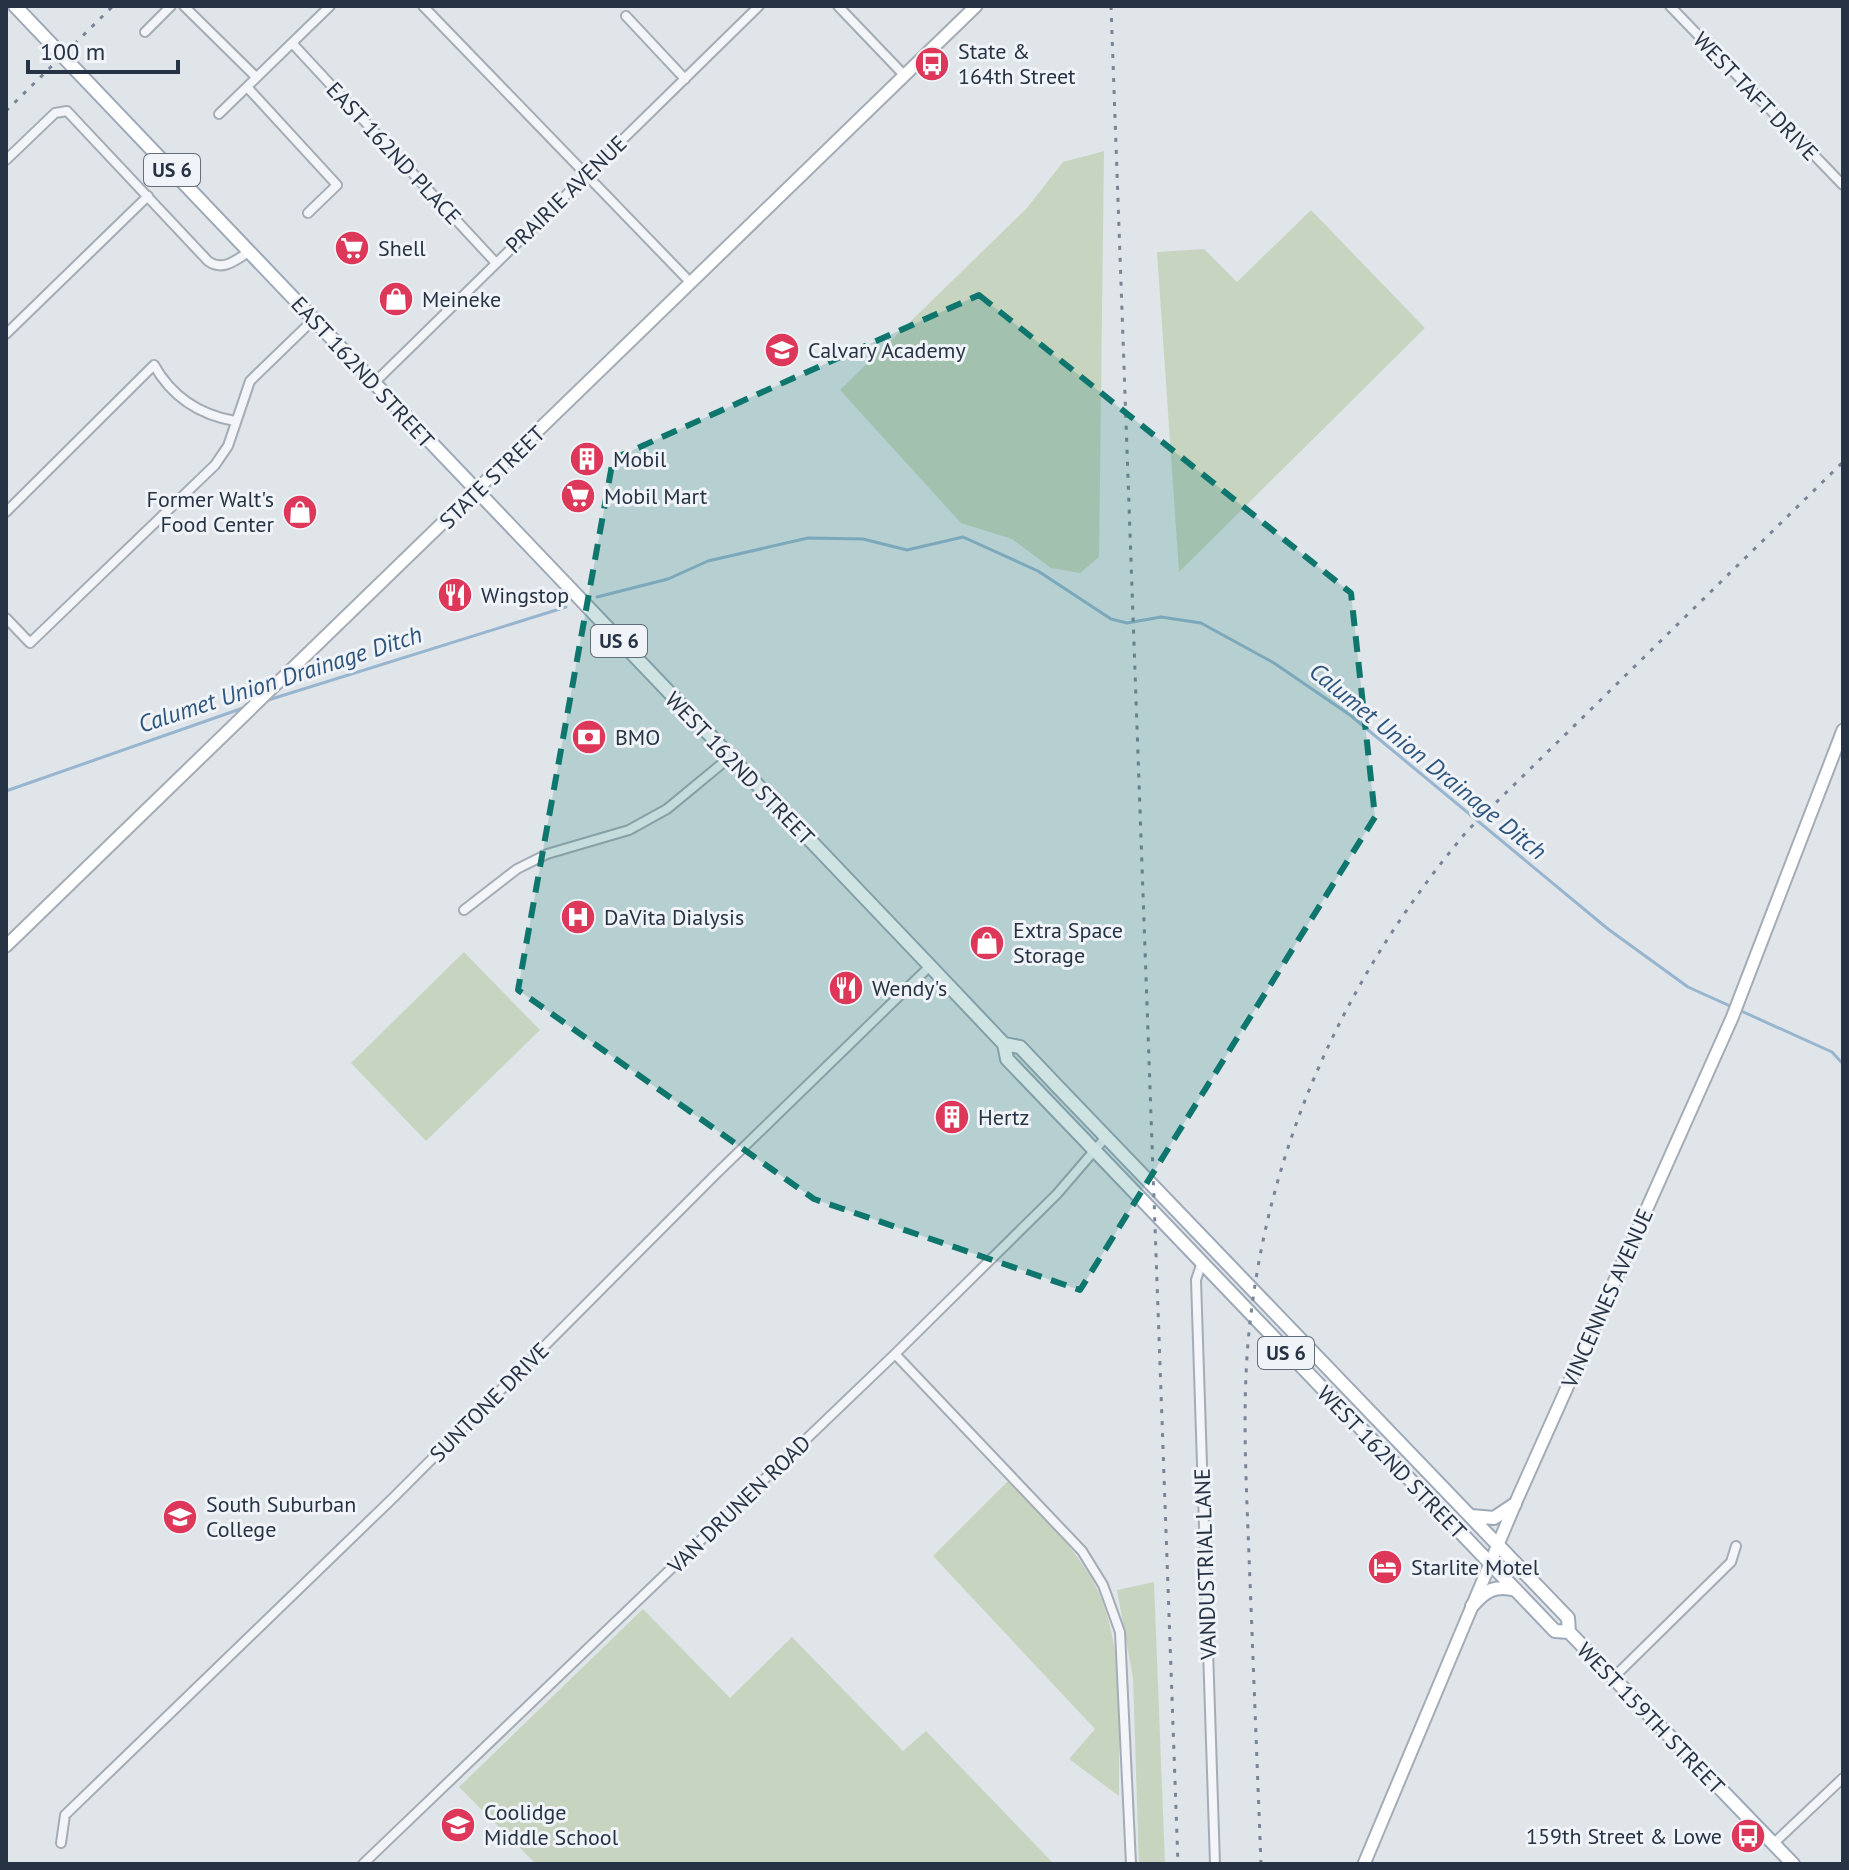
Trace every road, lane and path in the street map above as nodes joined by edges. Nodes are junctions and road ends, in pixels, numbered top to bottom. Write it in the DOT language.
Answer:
graph roads {
  1 [pos="15,6"];
  2 [pos="171,6"];
  3 [pos="184,6"];
  4 [pos="330,6"];
  5 [pos="423,6"];
  6 [pos="759,6"];
  7 [pos="838,6"];
  8 [pos="976,6"];
  9 [pos="1670,6"];
  10 [pos="626,16"];
  11 [pos="145,32"];
  12 [pos="292,43"];
  13 [pos="904,75"];
  14 [pos="256,77"];
  15 [pos="685,79"];
  16 [pos="247,87"];
  17 [pos="219,114"];
  18 [pos="6,160"];
  19 [pos="587,174"];
  20 [pos="1843,185"];
  21 [pos="148,196"];
  22 [pos="308,213"];
  23 [pos="250,251"];
  24 [pos="496,263"];
  25 [pos="691,283"];
  26 [pos="314,319"];
  27 [pos="6,334"];
  28 [pos="374,383"];
  29 [pos="235,421"];
  30 [pos="477,492"];
  31 [pos="6,512"];
  32 [pos="6,618"];
  33 [pos="1843,730"];
  34 [pos="730,757"];
  35 [pos="464,910"];
  36 [pos="6,946"];
  37 [pos="930,966"];
  38 [pos="1004,1044"];
  39 [pos="1106,1137"];
  40 [pos="1095,1153"];
  41 [pos="1215,1249"];
  42 [pos="1201,1265"];
  43 [pos="895,1354"];
  44 [pos="1515,1504"];
  45 [pos="1469,1515"];
  46 [pos="1498,1545"];
  47 [pos="1736,1546"];
  48 [pos="1490,1563"];
  49 [pos="1516,1590"];
  50 [pos="1472,1606"];
  51 [pos="1569,1632"];
  52 [pos="1613,1678"];
  53 [pos="1843,1778"];
  54 [pos="61,1843"];
  55 [pos="1773,1844"];
  56 [pos="363,1864"];
  57 [pos="1131,1864"];
  58 [pos="1215,1864"];
  59 [pos="1364,1864"];
  60 [pos="1793,1864"];
  1 -- 23 [label="main road, EAST 162ND STREET / US 6"];
  2 -- 11 [label="street"];
  3 -- 14 [label="street"];
  4 -- 12 [label="street"];
  5 -- 19 [label="street"];
  6 -- 15 [label="street, PRAIRIE AVENUE"];
  7 -- 13 [label="street"];
  8 -- 13 [label="street, STATE STREET"];
  9 -- 20 [label="street, WEST TAFT DRIVE"];
  10 -- 15 [label="street"];
  12 -- 14 [label="street"];
  12 -- 24 [label="street, EAST 162ND PLACE"];
  13 -- 25 [label="street, STATE STREET"];
  14 -- 16 [label="street"];
  15 -- 19 [label="street, PRAIRIE AVENUE"];
  16 -- 17 [label="street"];
  16 -- 22 [label="street"];
  18 -- 21 [label="street"];
  19 -- 24 [label="street, PRAIRIE AVENUE"];
  19 -- 25 [label="street"];
  21 -- 23 [label="street"];
  21 -- 27 [label="street"];
  23 -- 26 [label="main road, EAST 162ND STREET / US 6"];
  24 -- 28 [label="street, PRAIRIE AVENUE"];
  25 -- 30 [label="street, STATE STREET"];
  26 -- 28 [label="main road, EAST 162ND STREET / US 6"];
  26 -- 29 [label="street"];
  28 -- 30 [label="main road, EAST 162ND STREET / US 6"];
  29 -- 31 [label="street"];
  29 -- 32 [label="street"];
  30 -- 34 [label="main road, WEST 162ND STREET / US 6"];
  30 -- 36 [label="street, STATE STREET"];
  33 -- 44 [label="street, VINCENNES AVENUE"];
  34 -- 35 [label="street"];
  34 -- 37 [label="main road, WEST 162ND STREET / US 6"];
  37 -- 38 [label="main road, WEST 162ND STREET / US 6"];
  37 -- 54 [label="street, SUNTONE DRIVE"];
  38 -- 39 [label="main road, WEST 162ND STREET / US 6"];
  38 -- 40 [label="main road, WEST 162ND STREET / US 6"];
  39 -- 40 [label="street, VAN DRUNEN ROAD"];
  39 -- 41 [label="main road, WEST 162ND STREET / US 6"];
  40 -- 42 [label="main road, WEST 162ND STREET / US 6"];
  40 -- 43 [label="street, VAN DRUNEN ROAD"];
  41 -- 42 [label="main road"];
  41 -- 45 [label="main road, WEST 162ND STREET / US 6"];
  42 -- 48 [label="main road, WEST 162ND STREET / US 6"];
  42 -- 58 [label="street, VANDUSTRIAL LANE"];
  43 -- 56 [label="street, VAN DRUNEN ROAD"];
  43 -- 57 [label="street"];
  44 -- 45 [label="main road"];
  44 -- 46 [label="street, VINCENNES AVENUE"];
  45 -- 46 [label="main road, WEST 162ND STREET / US 6"];
  46 -- 48 [label="street, VINCENNES AVENUE"];
  46 -- 51 [label="main road, WEST 159TH STREET / US 6"];
  47 -- 52 [label="street"];
  48 -- 49 [label="main road, WEST 159TH STREET / US 6"];
  48 -- 50 [label="street, VINCENNES AVENUE"];
  49 -- 50 [label="main road"];
  49 -- 51 [label="main road, WEST 159TH STREET / US 6"];
  50 -- 59 [label="street, VINCENNES AVENUE"];
  51 -- 52 [label="main road, WEST 159TH STREET / US 6"];
  52 -- 55 [label="main road, WEST 159TH STREET / US 6"];
  53 -- 55 [label="street"];
  55 -- 60 [label="main road, US 6"];
}
